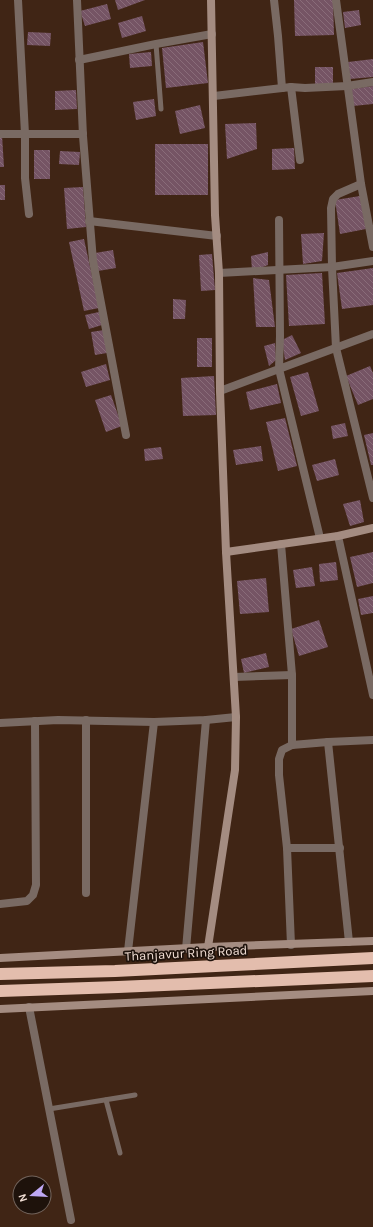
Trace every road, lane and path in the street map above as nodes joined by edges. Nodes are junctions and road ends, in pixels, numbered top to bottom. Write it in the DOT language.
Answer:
graph roads {
  1 [pos="18,0"];
  2 [pos="77,0"];
  3 [pos="211,0"];
  4 [pos="274,0"];
  5 [pos="336,0"];
  6 [pos="212,34"];
  7 [pos="156,44"];
  8 [pos="80,60"];
  9 [pos="373,82"];
  10 [pos="347,86"];
  11 [pos="291,87"];
  12 [pos="282,88"];
  13 [pos="214,96"];
  14 [pos="161,109"];
  15 [pos="0,134"];
  16 [pos="25,134"];
  17 [pos="83,134"];
  18 [pos="300,160"];
  19 [pos="361,184"];
  20 [pos="29,214"];
  21 [pos="279,220"];
  22 [pos="89,221"];
  23 [pos="217,236"];
  24 [pos="373,247"];
  25 [pos="373,261"];
  26 [pos="332,267"];
  27 [pos="278,270"];
  28 [pos="219,273"];
  29 [pos="373,334"];
  30 [pos="336,348"];
  31 [pos="279,368"];
  32 [pos="220,391"];
  33 [pos="126,435"];
  34 [pos="373,498"];
  35 [pos="373,528"];
  36 [pos="338,536"];
  37 [pos="320,538"];
  38 [pos="282,544"];
  39 [pos="226,552"];
  40 [pos="292,676"];
  41 [pos="234,677"];
  42 [pos="373,695"];
  43 [pos="236,717"];
  44 [pos="86,720"];
  45 [pos="206,720"];
  46 [pos="35,721"];
  47 [pos="154,722"];
  48 [pos="0,723"];
  49 [pos="373,740"];
  50 [pos="328,742"];
  51 [pos="292,745"];
  52 [pos="286,848"];
  53 [pos="340,848"];
  54 [pos="86,893"];
  55 [pos="0,904"];
  56 [pos="373,941"];
  57 [pos="349,942"];
  58 [pos="291,945"];
  59 [pos="208,947"];
  60 [pos="186,949"];
  61 [pos="128,951"];
  62 [pos="0,958"];
  63 [pos="373,958"];
  64 [pos="0,974"];
  65 [pos="373,976"];
  66 [pos="0,990"];
  67 [pos="373,991"];
  68 [pos="29,1007"];
  69 [pos="0,1009"];
  70 [pos="135,1095"];
  71 [pos="106,1100"];
  72 [pos="49,1109"];
  73 [pos="120,1152"];
  74 [pos="70,1220"];
  1 -- 16 [label="street"];
  2 -- 8 [label="street"];
  3 -- 6 [label="street"];
  4 -- 12 [label="street"];
  5 -- 10 [label="street"];
  6 -- 7 [label="street"];
  6 -- 13 [label="street"];
  7 -- 8 [label="street"];
  7 -- 14 [label="lane"];
  8 -- 17 [label="street"];
  9 -- 10 [label="street"];
  10 -- 11 [label="street"];
  10 -- 19 [label="street"];
  11 -- 12 [label="street"];
  11 -- 18 [label="street"];
  12 -- 13 [label="street"];
  13 -- 23 [label="street"];
  15 -- 16 [label="street"];
  16 -- 17 [label="street"];
  16 -- 20 [label="street"];
  17 -- 22 [label="street"];
  19 -- 24 [label="street"];
  19 -- 26 [label="street"];
  21 -- 27 [label="street"];
  22 -- 23 [label="street"];
  22 -- 33 [label="street"];
  23 -- 28 [label="street"];
  25 -- 26 [label="street"];
  26 -- 27 [label="street"];
  26 -- 30 [label="street"];
  27 -- 28 [label="street"];
  27 -- 31 [label="street"];
  28 -- 32 [label="street"];
  29 -- 30 [label="street"];
  30 -- 31 [label="street"];
  30 -- 34 [label="street"];
  31 -- 32 [label="street"];
  31 -- 37 [label="street"];
  32 -- 39 [label="street"];
  35 -- 36 [label="street"];
  36 -- 37 [label="street"];
  36 -- 42 [label="street"];
  37 -- 38 [label="street"];
  38 -- 39 [label="street"];
  38 -- 40 [label="street"];
  39 -- 41 [label="street"];
  40 -- 41 [label="street"];
  40 -- 51 [label="street"];
  41 -- 43 [label="street"];
  43 -- 45 [label="street"];
  43 -- 59 [label="street"];
  44 -- 46 [label="street"];
  44 -- 47 [label="street"];
  44 -- 54 [label="street"];
  45 -- 47 [label="street"];
  45 -- 60 [label="street"];
  46 -- 48 [label="street"];
  46 -- 55 [label="street"];
  47 -- 61 [label="street"];
  49 -- 50 [label="street"];
  50 -- 51 [label="street"];
  50 -- 53 [label="street"];
  51 -- 52 [label="street"];
  52 -- 53 [label="street"];
  52 -- 58 [label="street"];
  53 -- 57 [label="street"];
  56 -- 57 [label="street"];
  57 -- 58 [label="street"];
  58 -- 59 [label="street"];
  59 -- 60 [label="street"];
  60 -- 61 [label="street"];
  61 -- 62 [label="street"];
  63 -- 64 [label="highway, Thanjavur Ring Road"];
  65 -- 66 [label="highway"];
  67 -- 68 [label="street"];
  68 -- 69 [label="street"];
  68 -- 72 [label="street"];
  70 -- 71 [label="lane"];
  71 -- 72 [label="lane"];
  71 -- 73 [label="lane"];
  72 -- 74 [label="street"];
}
